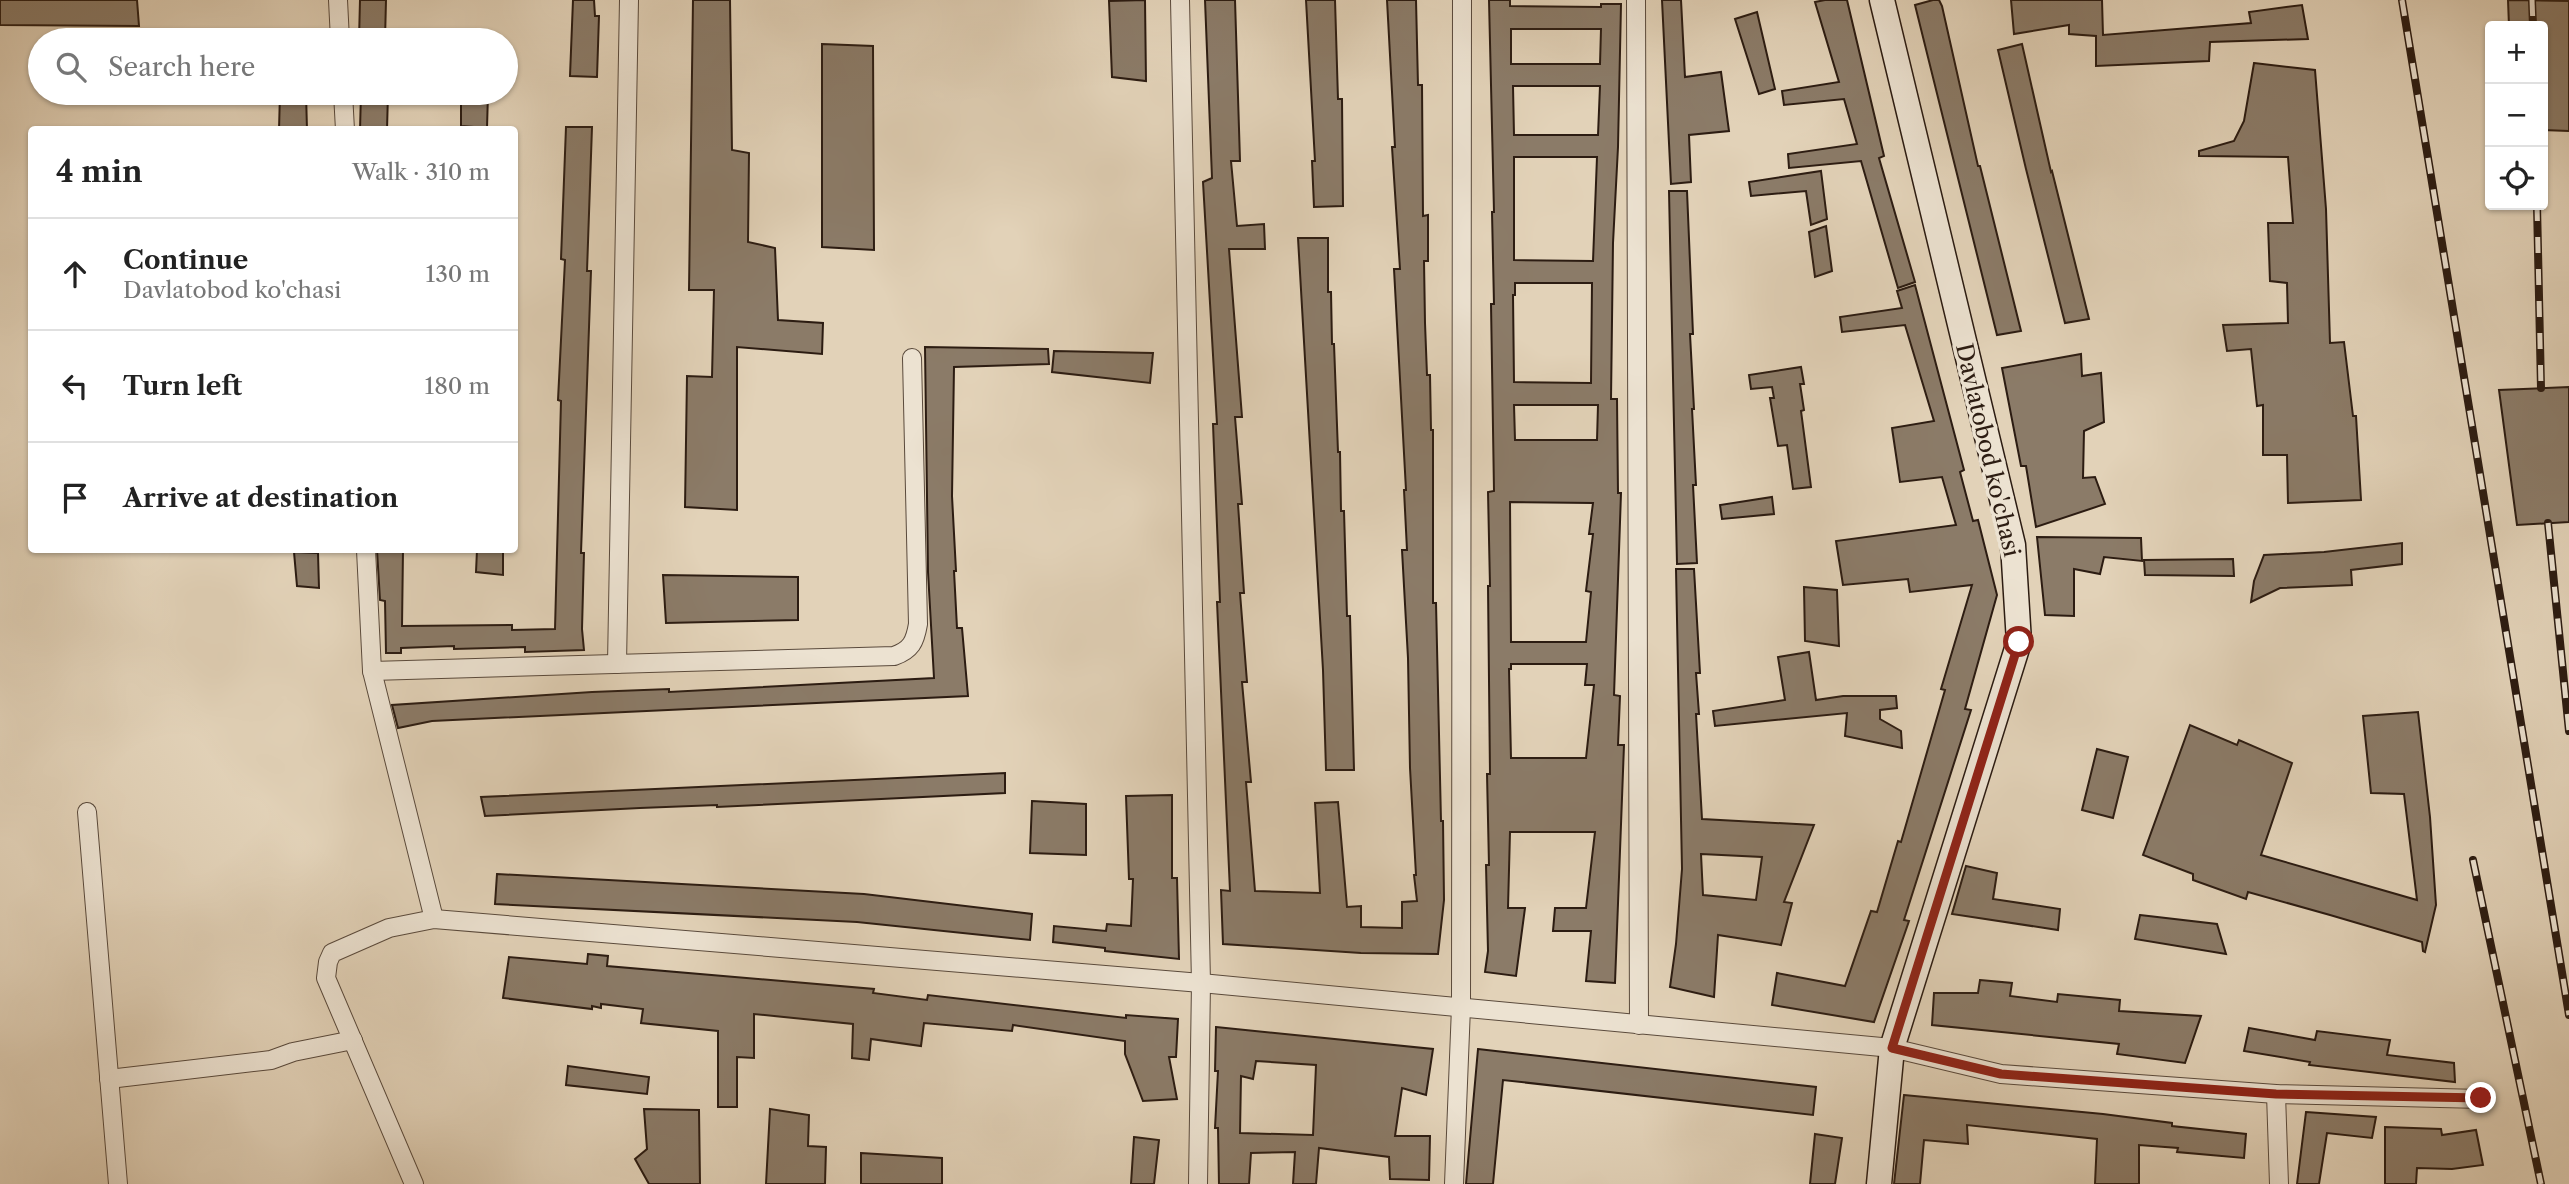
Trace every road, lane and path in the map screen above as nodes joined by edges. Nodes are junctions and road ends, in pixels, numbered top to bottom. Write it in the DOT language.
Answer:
graph roads {
  1 [pos="338,0"];
  2 [pos="629,0"];
  3 [pos="1180,0"];
  4 [pos="1462,0"];
  5 [pos="1636,0"];
  6 [pos="1882,0"];
  7 [pos="339,28"];
  8 [pos="344,105"];
  9 [pos="345,126"];
  10 [pos="912,358"];
  11 [pos="366,553"];
  12 [pos="617,664"];
  13 [pos="372,670"];
  14 [pos="87,811"];
  15 [pos="434,919"];
  16 [pos="1201,983"];
  17 [pos="1461,1007"];
  18 [pos="1639,1024"];
  19 [pos="353,1040"];
  20 [pos="1892,1048"];
  21 [pos="109,1079"];
  22 [pos="2276,1094"];
  23 [pos="2481,1098"];
  24 [pos="118,1184"];
  25 [pos="414,1184"];
  26 [pos="1198,1184"];
  27 [pos="1454,1184"];
  28 [pos="1879,1184"];
  29 [pos="2279,1184"];
  1 -- 7 [label="street"];
  2 -- 12 [label="street"];
  3 -- 16 [label="street"];
  4 -- 17 [label="street"];
  5 -- 18 [label="street"];
  6 -- 20 [label="street, Davlatobod ko'chasi"];
  8 -- 9 [label="street"];
  10 -- 12 [label="street"];
  11 -- 13 [label="street"];
  12 -- 13 [label="street"];
  13 -- 15 [label="street"];
  14 -- 21 [label="street"];
  15 -- 16 [label="street"];
  15 -- 19 [label="street"];
  16 -- 17 [label="street"];
  16 -- 26 [label="street"];
  17 -- 18 [label="street"];
  17 -- 27 [label="street"];
  18 -- 20 [label="street"];
  19 -- 21 [label="street"];
  19 -- 25 [label="street"];
  20 -- 22 [label="street"];
  20 -- 28 [label="street, Davlatobod ko'chasi"];
  21 -- 24 [label="street"];
  22 -- 23 [label="street"];
  22 -- 29 [label="street"];
}
